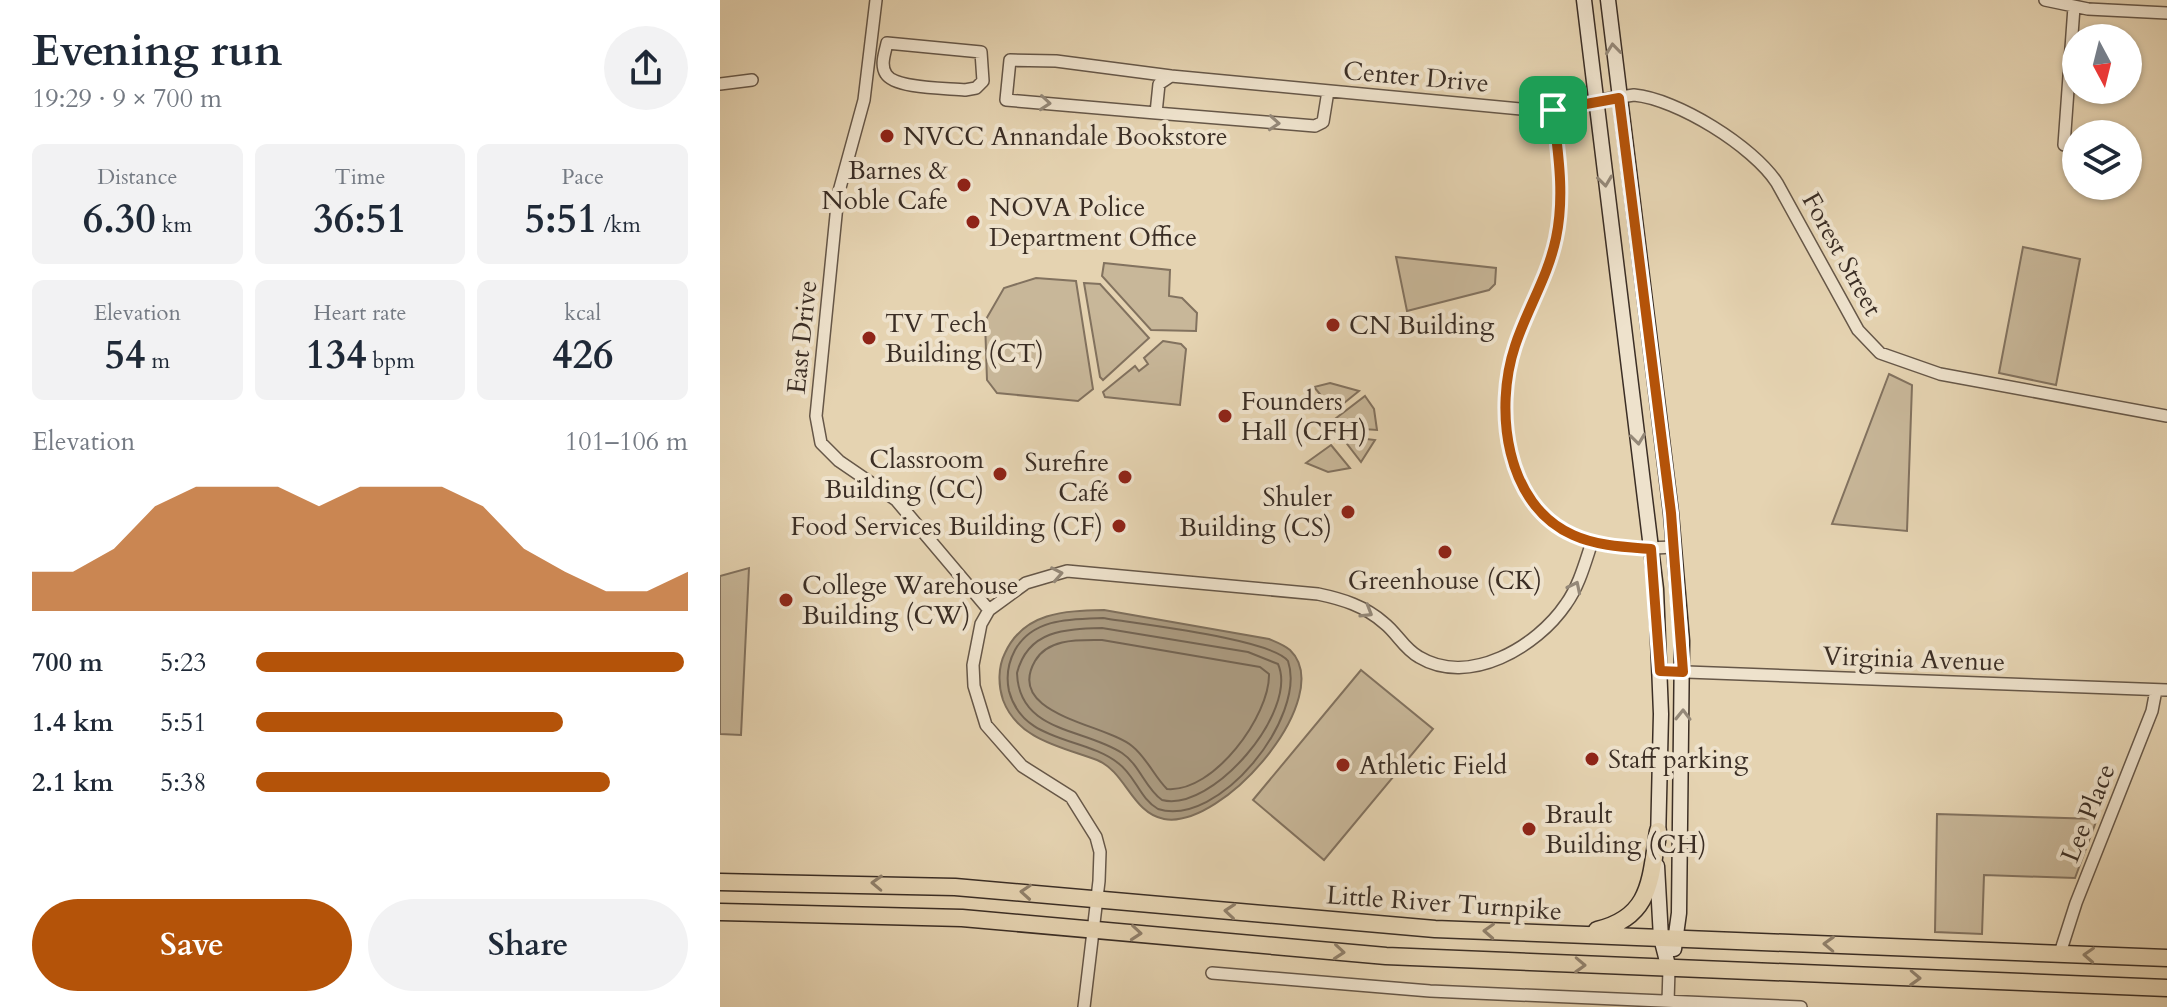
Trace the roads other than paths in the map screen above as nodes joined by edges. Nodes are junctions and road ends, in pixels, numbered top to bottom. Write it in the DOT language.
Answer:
graph roads {
  1 [pos="876,0"];
  2 [pos="1584,0"];
  3 [pos="1608,0"];
  4 [pos="2045,0"];
  5 [pos="2074,7"];
  6 [pos="2167,13"];
  7 [pos="872,41"];
  8 [pos="887,43"];
  9 [pos="886,76"];
  10 [pos="1171,76"];
  11 [pos="752,80"];
  12 [pos="867,80"];
  13 [pos="720,84"];
  14 [pos="1328,91"];
  15 [pos="1619,98"];
  16 [pos="1595,103"];
  17 [pos="1553,110"];
  18 [pos="1156,113"];
  19 [pos="2066,120"];
  20 [pos="2167,416"];
  21 [pos="1592,542"];
  22 [pos="1674,547"];
  23 [pos="1651,549"];
  24 [pos="989,610"];
  25 [pos="1660,671"];
  26 [pos="1683,672"];
  27 [pos="2162,690"];
  28 [pos="1658,831"];
  29 [pos="720,882"];
  30 [pos="1096,898"];
  31 [pos="720,912"];
  32 [pos="1091,929"];
  33 [pos="1567,935"];
  34 [pos="1669,938"];
  35 [pos="2060,953"];
  36 [pos="2167,958"];
  37 [pos="1669,969"];
  38 [pos="1212,973"];
  39 [pos="2167,988"];
  40 [pos="1668,1002"];
  41 [pos="1084,1007"];
  42 [pos="1801,1007"];
  1 -- 7 [label="street, East Drive"];
  2 -- 16 [label="main road"];
  15 -- 3 [label="main road, one-way"];
  4 -- 5 [label="street"];
  5 -- 6 [label="street"];
  5 -- 19 [label="street"];
  7 -- 8 [label="street"];
  7 -- 12 [label="street, East Drive"];
  8 -- 9 [label="street"];
  8 -- 9 [label="street"];
  9 -- 12 [label="street"];
  10 -- 14 [label="street, Center Drive"];
  10 -- 18 [label="street"];
  10 -- 18 [label="street, Center Drive, one-way"];
  11 -- 13 [label="street"];
  12 -- 24 [label="street, East Drive"];
  14 -- 17 [label="street, Center Drive"];
  18 -- 14 [label="street, Center Drive, one-way"];
  15 -- 16 [label="street, Forest Street"];
  15 -- 20 [label="street, Forest Street"];
  15 -- 22 [label="main road"];
  16 -- 17 [label="street, Center Drive"];
  16 -- 23 [label="main road, one-way"];
  17 -- 21 [label="street"];
  21 -- 23 [label="street"];
  24 -- 21 [label="street, one-way"];
  22 -- 23 [label="street"];
  22 -- 26 [label="main road"];
  23 -- 25 [label="main road"];
  24 -- 30 [label="street"];
  25 -- 26 [label="street, Virginia Avenue"];
  25 -- 28 [label="main road"];
  26 -- 27 [label="street, Virginia Avenue"];
  34 -- 26 [label="main road, one-way"];
  27 -- 35 [label="street, Lee Place"];
  28 -- 33 [label="main road"];
  28 -- 34 [label="main road"];
  30 -- 29 [label="main road, Little River Turnpike, one-way"];
  30 -- 32 [label="street"];
  33 -- 30 [label="main road, Little River Turnpike, one-way"];
  31 -- 32 [label="main road, Little River Turnpike"];
  32 -- 37 [label="main road, Little River Turnpike, one-way"];
  32 -- 41 [label="street"];
  33 -- 34 [label="main road, Little River Turnpike"];
  35 -- 34 [label="main road, Little River Turnpike, one-way"];
  34 -- 37 [label="main road"];
  36 -- 35 [label="main road, Little River Turnpike, one-way"];
  37 -- 39 [label="main road, Little River Turnpike, one-way"];
  37 -- 40 [label="street"];
  38 -- 40 [label="street"];
  40 -- 42 [label="street"];
}
